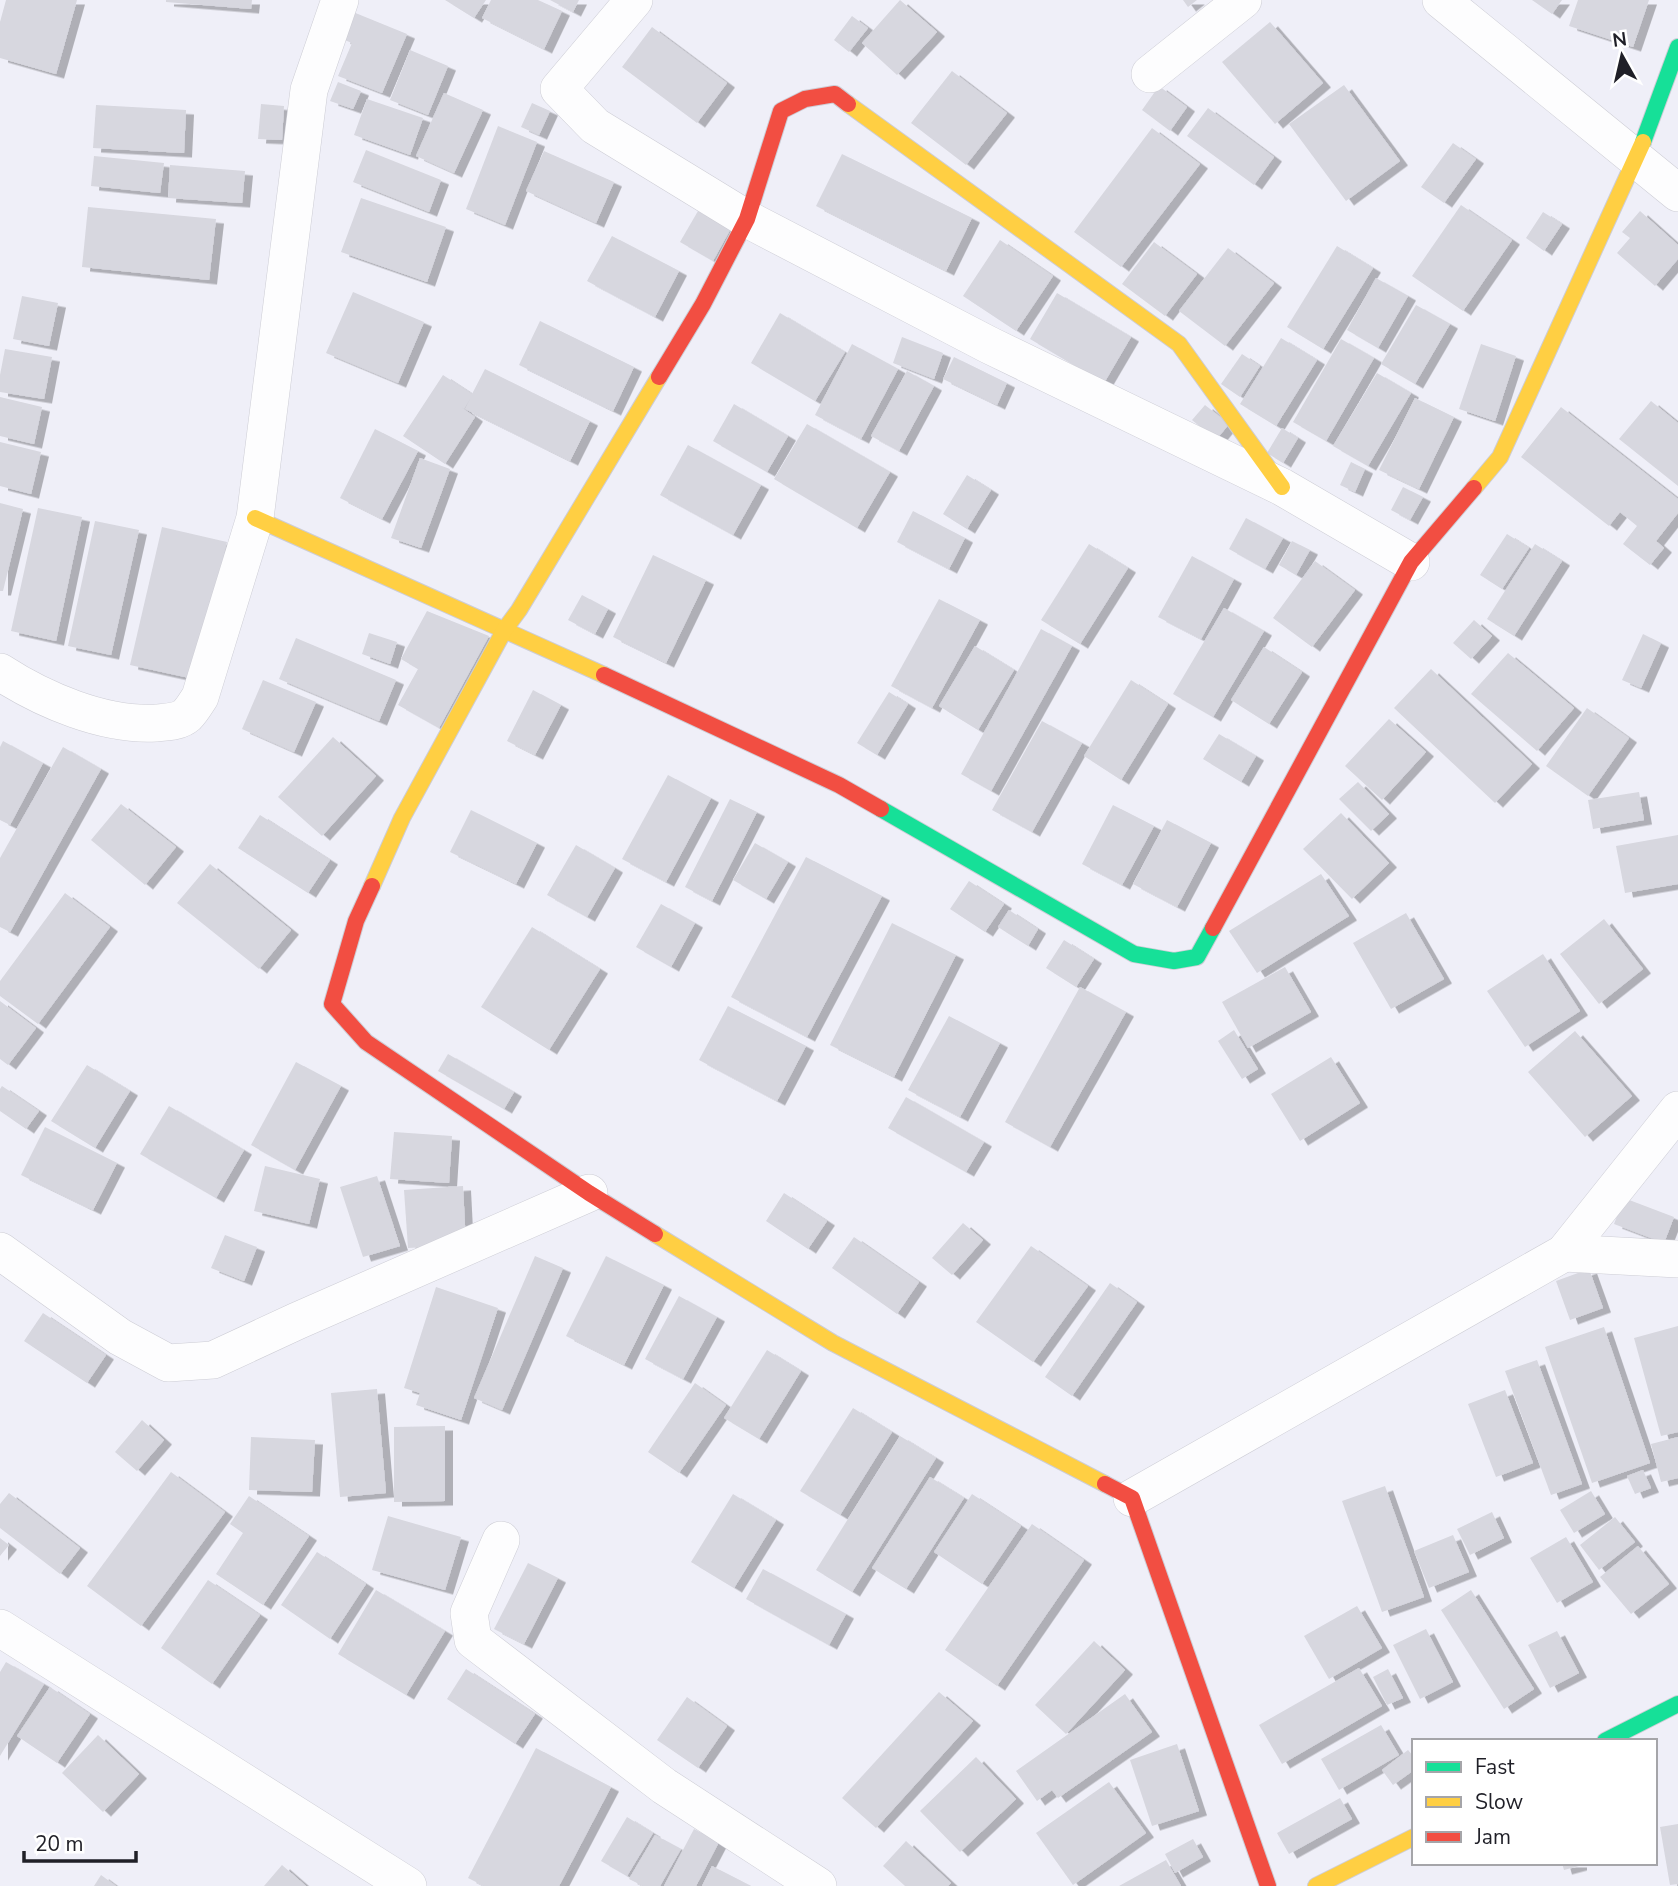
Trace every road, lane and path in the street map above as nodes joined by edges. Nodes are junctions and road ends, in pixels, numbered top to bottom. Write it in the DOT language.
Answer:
graph roads {
  1 [pos="340,0"];
  2 [pos="634,0"];
  3 [pos="1243,0"];
  4 [pos="1441,0"];
  5 [pos="1678,47"];
  6 [pos="1150,74"];
  7 [pos="1637,158"];
  8 [pos="1678,193"];
  9 [pos="747,219"];
  10 [pos="1282,487"];
  11 [pos="255,518"];
  12 [pos="1410,562"];
  13 [pos="505,629"];
  14 [pos="0,672"];
  15 [pos="1678,1110"];
  16 [pos="589,1193"];
  17 [pos="0,1251"];
  18 [pos="1564,1253"];
  19 [pos="1678,1259"];
  20 [pos="1132,1498"];
  21 [pos="500,1540"];
  22 [pos="0,1628"];
  23 [pos="1678,1704"];
  24 [pos="1609,1739"];
  25 [pos="1412,1838"];
  26 [pos="408,1886"];
  27 [pos="818,1886"];
  28 [pos="1268,1886"];
  29 [pos="1316,1886"];
  1 -- 11 [label="street"];
  2 -- 9 [label="street"];
  3 -- 6 [label="street"];
  4 -- 7 [label="street"];
  5 -- 7 [label="street"];
  7 -- 8 [label="street"];
  7 -- 12 [label="street"];
  9 -- 10 [label="street"];
  9 -- 10 [label="street"];
  9 -- 13 [label="street"];
  10 -- 12 [label="street"];
  11 -- 13 [label="street"];
  11 -- 14 [label="street"];
  12 -- 13 [label="street"];
  13 -- 16 [label="street"];
  15 -- 18 [label="street"];
  16 -- 17 [label="street"];
  16 -- 20 [label="street"];
  18 -- 19 [label="street"];
  18 -- 20 [label="street"];
  20 -- 28 [label="street"];
  21 -- 27 [label="street"];
  22 -- 26 [label="street"];
  23 -- 24 [label="street"];
  25 -- 29 [label="street"];
}
